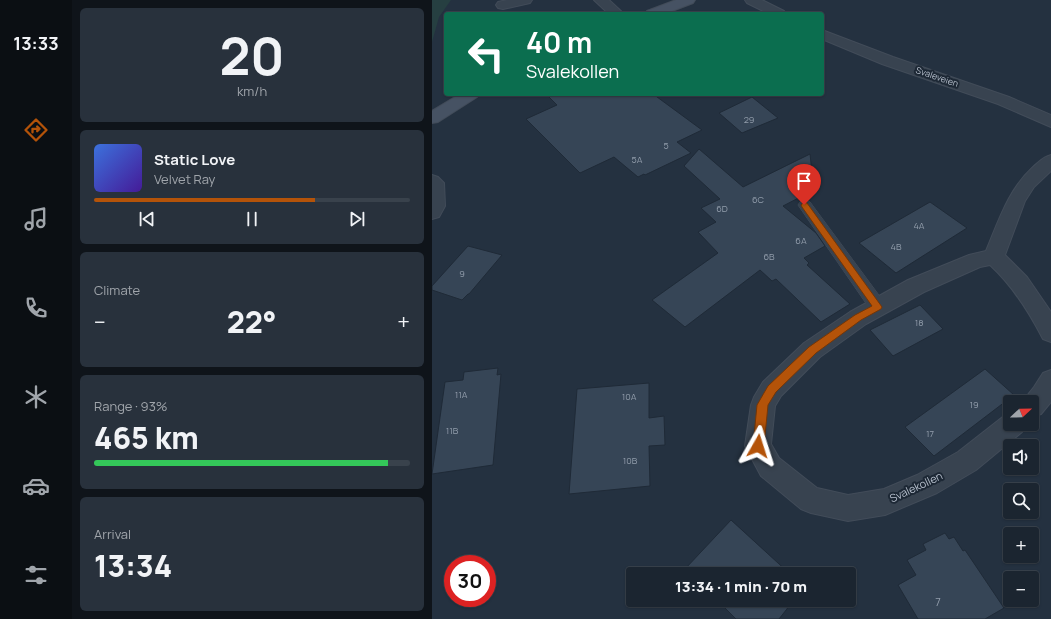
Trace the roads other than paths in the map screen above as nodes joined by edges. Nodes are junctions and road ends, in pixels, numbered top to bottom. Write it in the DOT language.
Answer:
graph roads {
  1 [pos="525,0"];
  2 [pos="601,0"];
  3 [pos="688,0"];
  4 [pos="752,0"];
  5 [pos="503,5"];
  6 [pos="615,12"];
  7 [pos="657,12"];
  8 [pos="775,12"];
  9 [pos="824,35"];
  10 [pos="469,96"];
  11 [pos="432,118"];
  12 [pos="1051,122"];
  13 [pos="1051,161"];
  14 [pos="432,181"];
  15 [pos="804,205"];
  16 [pos="432,212"];
  17 [pos="994,257"];
  18 [pos="878,307"];
  19 [pos="1051,333"];
  20 [pos="1051,380"];
  21 [pos="1039,398"];
  22 [pos="1004,431"];
  1 -- 5 [label="street"];
  2 -- 6 [label="street"];
  3 -- 7 [label="street"];
  4 -- 8 [label="street"];
  9 -- 12 [label="street, Svaleveien"];
  10 -- 11 [label="street"];
  13 -- 17 [label="street"];
  14 -- 16 [label="street"];
  15 -- 18 [label="lane"];
  17 -- 18 [label="street, Svalekollen"];
  17 -- 19 [label="street"];
  18 -- 22 [label="street, Svalekollen"];
  20 -- 21 [label="street"];
}
